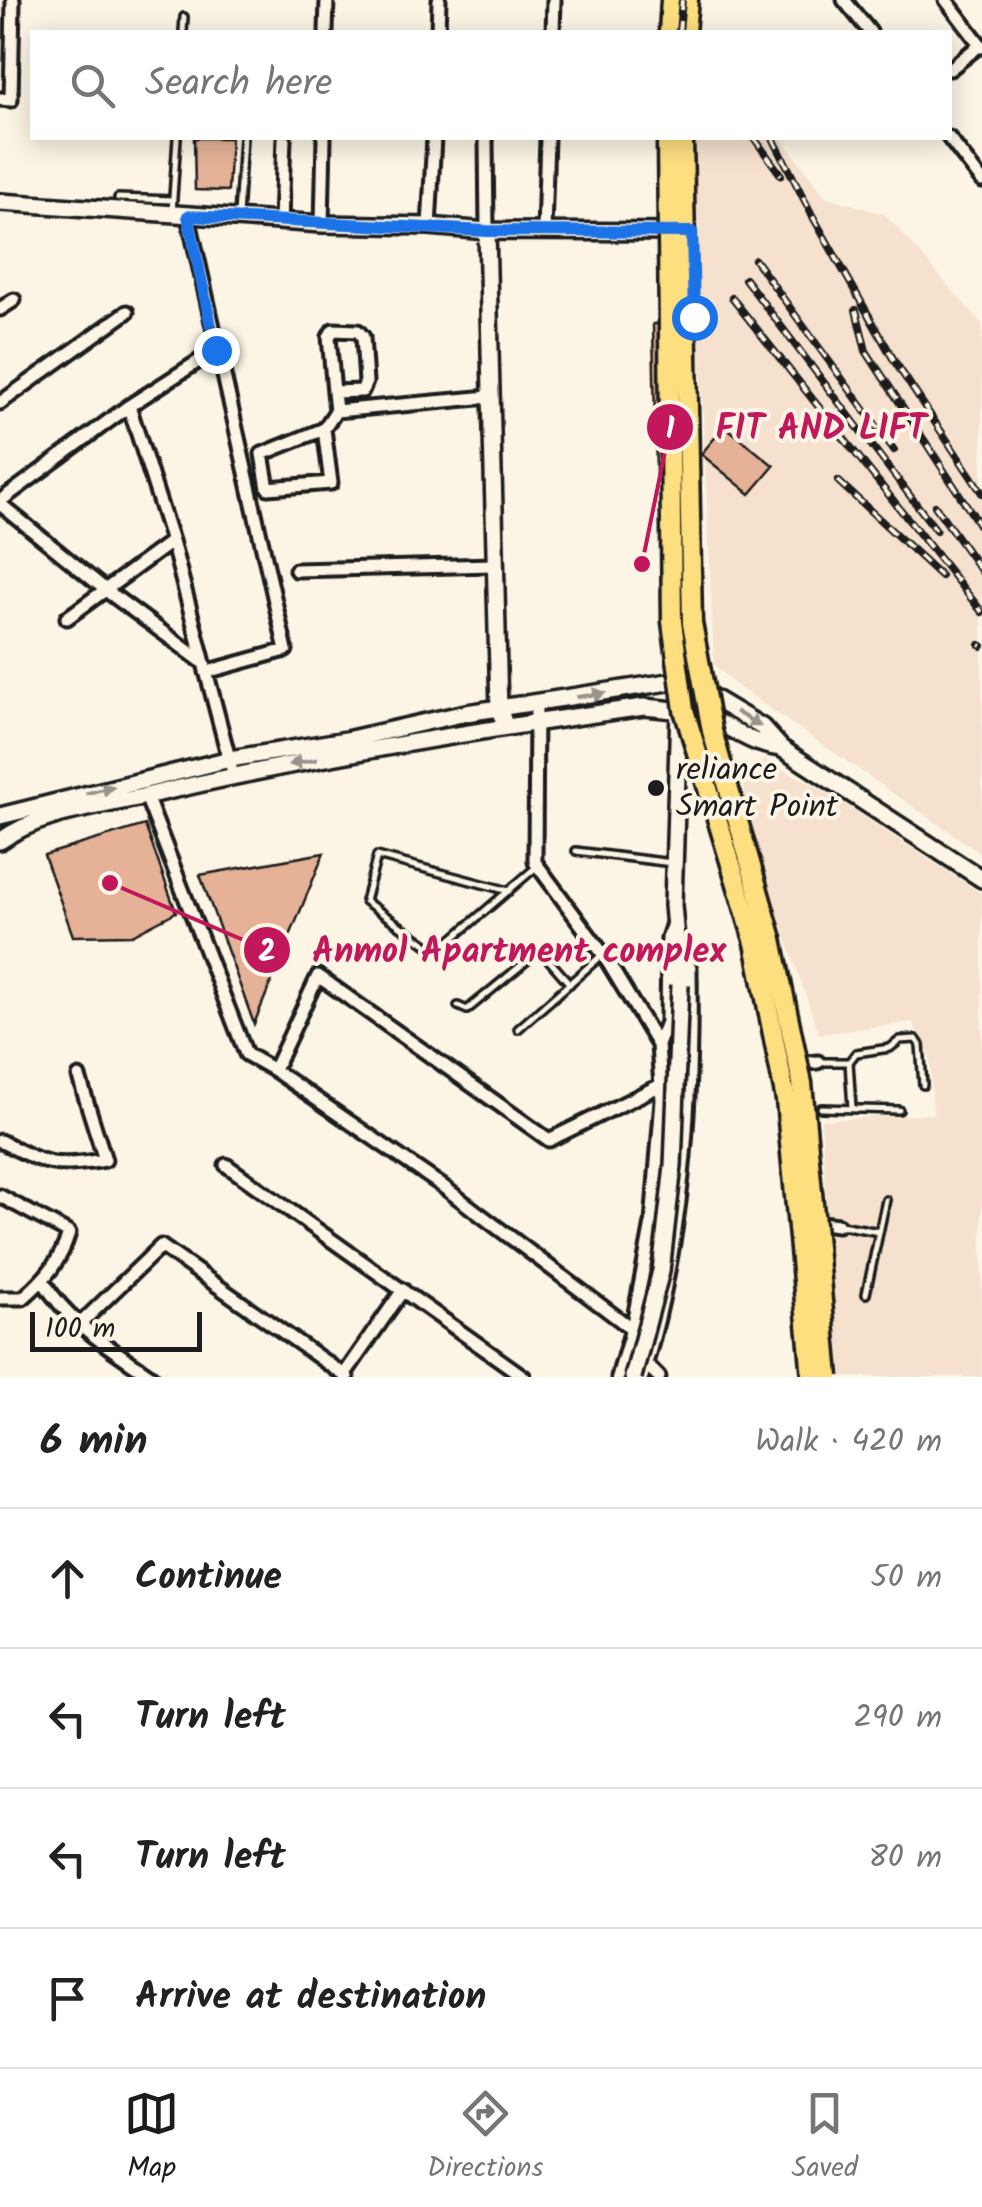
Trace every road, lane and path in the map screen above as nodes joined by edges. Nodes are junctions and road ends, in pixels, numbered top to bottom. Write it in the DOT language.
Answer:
graph roads {
  1 [pos="12,0"];
  2 [pos="327,0"];
  3 [pos="439,0"];
  4 [pos="554,0"];
  5 [pos="668,0"];
  6 [pos="691,0"];
  7 [pos="844,0"];
  8 [pos="946,0"];
  9 [pos="0,12"];
  10 [pos="184,17"];
  11 [pos="183,30"];
  12 [pos="326,30"];
  13 [pos="438,30"];
  14 [pos="553,30"];
  15 [pos="666,30"];
  16 [pos="688,30"];
  17 [pos="868,30"];
  18 [pos="981,46"];
  19 [pos="952,68"];
  20 [pos="0,100"];
  21 [pos="177,140"];
  22 [pos="243,140"];
  23 [pos="284,140"];
  24 [pos="324,140"];
  25 [pos="434,140"];
  26 [pos="486,140"];
  27 [pos="547,140"];
  28 [pos="664,140"];
  29 [pos="664,140"];
  30 [pos="686,140"];
  31 [pos="686,140"];
  32 [pos="951,140"];
  33 [pos="982,181"];
  34 [pos="118,198"];
  35 [pos="0,202"];
  36 [pos="178,210"];
  37 [pos="238,219"];
  38 [pos="281,222"];
  39 [pos="322,224"];
  40 [pos="430,226"];
  41 [pos="487,231"];
  42 [pos="544,231"];
  43 [pos="692,232"];
  44 [pos="663,233"];
  45 [pos="14,300"];
  46 [pos="0,309"];
  47 [pos="127,312"];
  48 [pos="216,350"];
  49 [pos="334,392"];
  50 [pos="489,398"];
  51 [pos="0,403"];
  52 [pos="130,406"];
  53 [pos="336,410"];
  54 [pos="324,430"];
  55 [pos="0,502"];
  56 [pos="172,541"];
  57 [pos="494,565"];
  58 [pos="296,570"];
  59 [pos="107,591"];
  60 [pos="67,618"];
  61 [pos="205,667"];
  62 [pos="675,681"];
  63 [pos="710,696"];
  64 [pos="536,704"];
  65 [pos="679,709"];
  66 [pos="498,710"];
  67 [pos="716,722"];
  68 [pos="538,724"];
  69 [pos="507,728"];
  70 [pos="781,748"];
  71 [pos="232,767"];
  72 [pos="146,796"];
  73 [pos="3,823"];
  74 [pos="576,852"];
  75 [pos="673,863"];
  76 [pos="538,866"];
  77 [pos="982,880"];
  78 [pos="509,890"];
  79 [pos="675,919"];
  80 [pos="678,946"];
  81 [pos="603,954"];
  82 [pos="570,984"];
  83 [pos="458,1006"];
  84 [pos="518,1029"];
  85 [pos="658,1046"];
  86 [pos="812,1062"];
  87 [pos="849,1062"];
  88 [pos="274,1070"];
  89 [pos="78,1077"];
  90 [pos="660,1085"];
  91 [pos="923,1085"];
  92 [pos="817,1108"];
  93 [pos="852,1108"];
  94 [pos="899,1110"];
  95 [pos="0,1141"];
  96 [pos="226,1165"];
  97 [pos="0,1196"];
  98 [pos="886,1200"];
  99 [pos="830,1224"];
  100 [pos="879,1232"];
  101 [pos="43,1281"];
  102 [pos="403,1290"];
  103 [pos="866,1294"];
  104 [pos="0,1298"];
  105 [pos="79,1326"];
  106 [pos="632,1329"];
  107 [pos="644,1370"];
  108 [pos="346,1376"];
  109 [pos="152,1377"];
  110 [pos="524,1377"];
  111 [pos="618,1377"];
  112 [pos="633,1377"];
  113 [pos="658,1377"];
  114 [pos="809,1377"];
  115 [pos="832,1377"];
  1 -- 9 [label="street"];
  1 -- 20 [label="street"];
  2 -- 12 [label="street"];
  3 -- 13 [label="street"];
  4 -- 14 [label="street"];
  5 -- 15 [label="main road"];
  6 -- 16 [label="main road"];
  7 -- 17 [label="street"];
  8 -- 18 [label="street"];
  10 -- 11 [label="lane"];
  18 -- 19 [label="street"];
  21 -- 36 [label="lane"];
  22 -- 37 [label="lane"];
  23 -- 38 [label="street"];
  24 -- 39 [label="street"];
  25 -- 40 [label="street"];
  26 -- 41 [label="street"];
  27 -- 42 [label="street"];
  28 -- 44 [label="main road"];
  29 -- 114 [label="main road, bridge"];
  30 -- 43 [label="main road"];
  31 -- 115 [label="main road, bridge"];
  32 -- 33 [label="street"];
  34 -- 36 [label="lane"];
  35 -- 36 [label="main road"];
  36 -- 37 [label="main road"];
  36 -- 48 [label="street"];
  37 -- 38 [label="main road"];
  38 -- 39 [label="main road"];
  39 -- 40 [label="main road"];
  40 -- 41 [label="main road"];
  41 -- 42 [label="main road"];
  41 -- 50 [label="main road"];
  42 -- 44 [label="main road"];
  43 -- 44 [label="main road"];
  43 -- 63 [label="main road"];
  44 -- 62 [label="main road"];
  45 -- 46 [label="street"];
  47 -- 51 [label="street"];
  48 -- 52 [label="street"];
  48 -- 61 [label="street"];
  49 -- 49 [label="street"];
  49 -- 53 [label="street"];
  50 -- 53 [label="street"];
  50 -- 57 [label="main road"];
  52 -- 55 [label="street"];
  52 -- 56 [label="street"];
  53 -- 54 [label="street"];
  54 -- 54 [label="street"];
  55 -- 59 [label="street"];
  56 -- 59 [label="street"];
  56 -- 61 [label="street"];
  57 -- 58 [label="street"];
  57 -- 66 [label="main road"];
  59 -- 60 [label="street"];
  59 -- 61 [label="street"];
  61 -- 71 [label="street"];
  62 -- 63 [label="main road"];
  64 -- 62 [label="main road, one-way"];
  62 -- 65 [label="main road"];
  63 -- 67 [label="main road"];
  63 -- 70 [label="main road, one-way"];
  64 -- 66 [label="main road"];
  64 -- 68 [label="street"];
  65 -- 67 [label="main road"];
  65 -- 68 [label="main road"];
  65 -- 75 [label="main road"];
  65 -- 114 [label="main road"];
  66 -- 69 [label="main road"];
  66 -- 71 [label="main road"];
  67 -- 70 [label="main road"];
  67 -- 86 [label="main road"];
  68 -- 69 [label="main road"];
  68 -- 76 [label="street"];
  69 -- 71 [label="main road, one-way"];
  70 -- 77 [label="main road"];
  71 -- 72 [label="main road"];
  73 -- 71 [label="main road, one-way"];
  72 -- 73 [label="main road"];
  72 -- 88 [label="street"];
  74 -- 75 [label="lane"];
  75 -- 79 [label="main road"];
  76 -- 78 [label="lane"];
  76 -- 81 [label="street"];
  78 -- 78 [label="lane"];
  79 -- 80 [label="main road"];
  79 -- 85 [label="street"];
  80 -- 107 [label="street"];
  80 -- 112 [label="main road, bridge"];
  81 -- 82 [label="lane"];
  81 -- 85 [label="street"];
  82 -- 83 [label="lane"];
  82 -- 84 [label="lane"];
  85 -- 90 [label="street"];
  86 -- 87 [label="lane"];
  86 -- 92 [label="main road"];
  87 -- 91 [label="lane"];
  87 -- 93 [label="lane"];
  88 -- 90 [label="street"];
  88 -- 106 [label="street"];
  89 -- 95 [label="street"];
  90 -- 106 [label="street"];
  92 -- 93 [label="lane"];
  92 -- 99 [label="main road"];
  93 -- 94 [label="lane"];
  96 -- 102 [label="street"];
  97 -- 101 [label="street"];
  98 -- 100 [label="lane"];
  99 -- 100 [label="lane"];
  99 -- 115 [label="main road"];
  100 -- 103 [label="lane"];
  101 -- 104 [label="street"];
  101 -- 105 [label="street"];
  102 -- 108 [label="street"];
  102 -- 110 [label="street"];
  105 -- 108 [label="street"];
  105 -- 109 [label="street"];
  106 -- 107 [label="street"];
  106 -- 111 [label="street"];
  107 -- 113 [label="street"];
}
